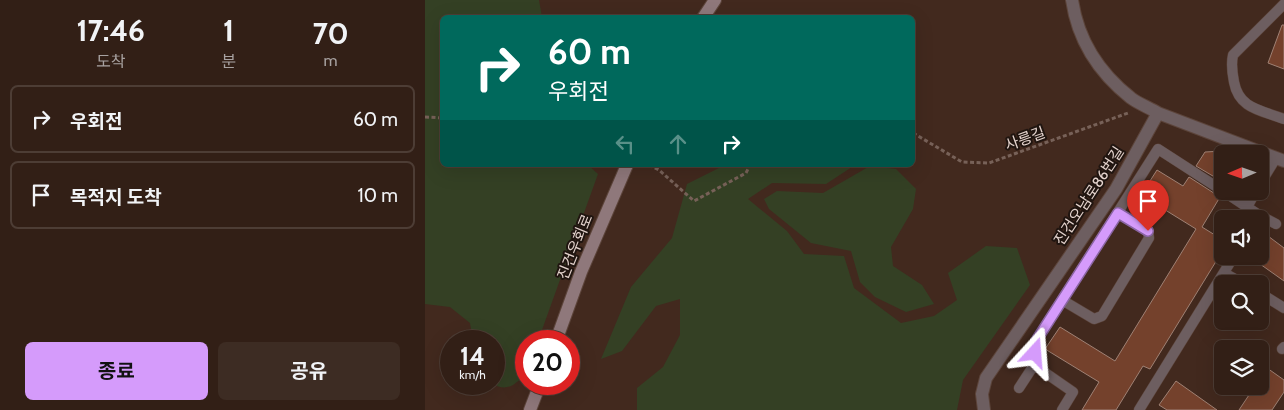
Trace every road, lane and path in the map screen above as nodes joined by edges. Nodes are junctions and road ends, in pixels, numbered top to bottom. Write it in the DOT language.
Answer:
graph roads {
  1 [pos="715,0"];
  2 [pos="1072,0"];
  3 [pos="1283,6"];
  4 [pos="705,15"];
  5 [pos="1153,110"];
  6 [pos="425,117"];
  7 [pos="440,118"];
  8 [pos="1284,119"];
  9 [pos="915,134"];
  10 [pos="1280,159"];
  11 [pos="626,167"];
  12 [pos="653,167"];
  13 [pos="749,167"];
  14 [pos="1269,173"];
  15 [pos="1214,185"];
  16 [pos="1236,200"];
  17 [pos="1251,200"];
  18 [pos="1247,207"];
  19 [pos="1250,210"];
  20 [pos="1118,213"];
  21 [pos="1269,221"];
  22 [pos="1276,224"];
  23 [pos="1228,265"];
  24 [pos="1223,273"];
  25 [pos="1227,275"];
  26 [pos="1269,299"];
  27 [pos="1062,300"];
  28 [pos="1284,308"];
  29 [pos="560,330"];
  30 [pos="1034,365"];
  31 [pos="1019,388"];
  32 [pos="536,395"];
  33 [pos="530,410"];
  34 [pos="984,410"];
  35 [pos="1061,410"];
  36 [pos="1139,410"];
  1 -- 4 [label="main road"];
  2 -- 5 [label="street"];
  3 -- 8 [label="lane"];
  5 -- 9 [label="path, 사릉길"];
  5 -- 10 [label="street"];
  5 -- 34 [label="street, 진건오남로86번길"];
  6 -- 7 [label="path"];
  10 -- 14 [label="lane"];
  11 -- 29 [label="main road, 진건우회로"];
  12 -- 13 [label="path"];
  15 -- 20 [label="lane"];
  16 -- 18 [label="lane"];
  17 -- 18 [label="lane"];
  18 -- 19 [label="lane"];
  20 -- 27 [label="lane"];
  20 -- 27 [label="lane"];
  21 -- 22 [label="lane"];
  23 -- 24 [label="lane"];
  24 -- 25 [label="lane"];
  24 -- 36 [label="lane"];
  26 -- 28 [label="lane"];
  27 -- 30 [label="lane"];
  30 -- 31 [label="lane"];
  30 -- 35 [label="lane"];
  32 -- 33 [label="main road"];
}
